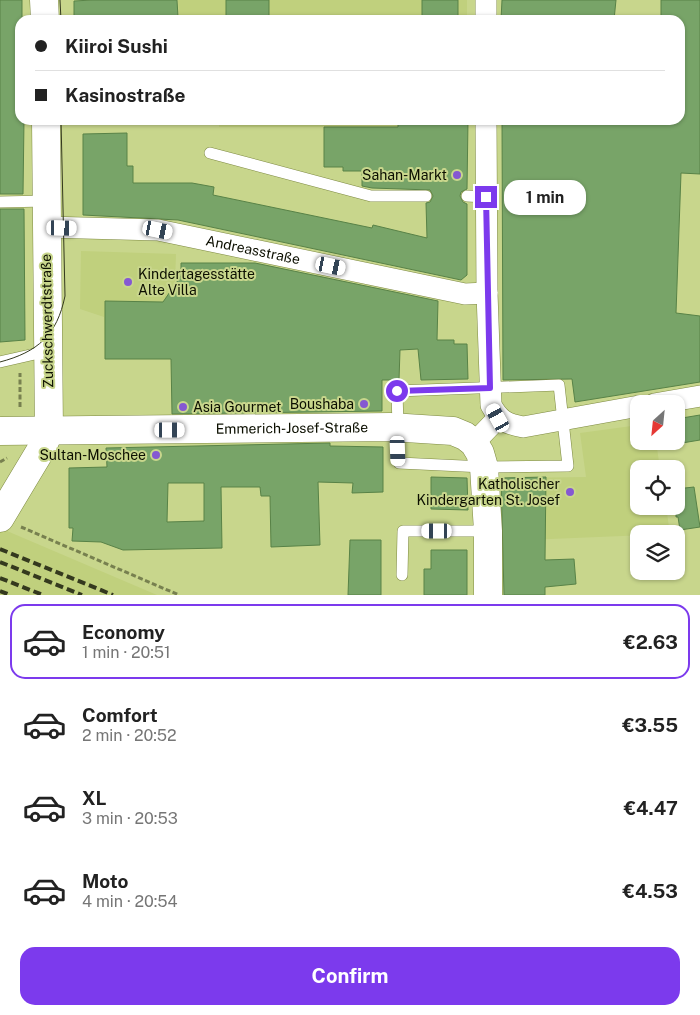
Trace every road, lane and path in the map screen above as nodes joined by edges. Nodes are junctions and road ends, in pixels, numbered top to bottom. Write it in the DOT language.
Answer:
graph roads {
  1 [pos="44,0"];
  2 [pos="486,0"];
  3 [pos="45,15"];
  4 [pos="486,15"];
  5 [pos="46,125"];
  6 [pos="485,125"];
  7 [pos="210,153"];
  8 [pos="426,196"];
  9 [pos="0,202"];
  10 [pos="46,214"];
  11 [pos="487,293"];
  12 [pos="48,351"];
  13 [pos="0,362"];
  14 [pos="20,366"];
  15 [pos="490,388"];
  16 [pos="700,396"];
  17 [pos="685,399"];
  18 [pos="630,408"];
  19 [pos="498,418"];
  20 [pos="564,419"];
  21 [pos="10,422"];
  22 [pos="397,428"];
  23 [pos="49,432"];
  24 [pos="479,455"];
  25 [pos="0,481"];
  26 [pos="0,518"];
  27 [pos="488,531"];
  28 [pos="402,575"];
  29 [pos="179,595"];
  30 [pos="488,595"];
  1 -- 3 [label="main road"];
  2 -- 4 [label="street"];
  5 -- 10 [label="main road, Zuckschwerdtstraße"];
  6 -- 11 [label="street"];
  7 -- 8 [label="lane"];
  9 -- 10 [label="lane"];
  10 -- 11 [label="street, Andreasstraße"];
  10 -- 12 [label="main road, Zuckschwerdtstraße"];
  11 -- 15 [label="street"];
  12 -- 13 [label="lane"];
  12 -- 23 [label="main road, Zuckschwerdtstraße"];
  14 -- 21 [label="path"];
  15 -- 19 [label="street"];
  15 -- 20 [label="lane"];
  15 -- 22 [label="lane"];
  16 -- 17 [label="street"];
  18 -- 20 [label="street"];
  19 -- 20 [label="street"];
  19 -- 24 [label="street"];
  20 -- 24 [label="lane"];
  21 -- 23 [label="main road, Emmerich-Josef-Straße"];
  22 -- 23 [label="main road, Emmerich-Josef-Straße"];
  22 -- 24 [label="main road, Emmerich-Josef-Straße"];
  23 -- 26 [label="main road"];
  24 -- 27 [label="main road"];
  25 -- 26 [label="main road"];
  26 -- 29 [label="path"];
  27 -- 28 [label="lane"];
  27 -- 30 [label="main road"];
}
